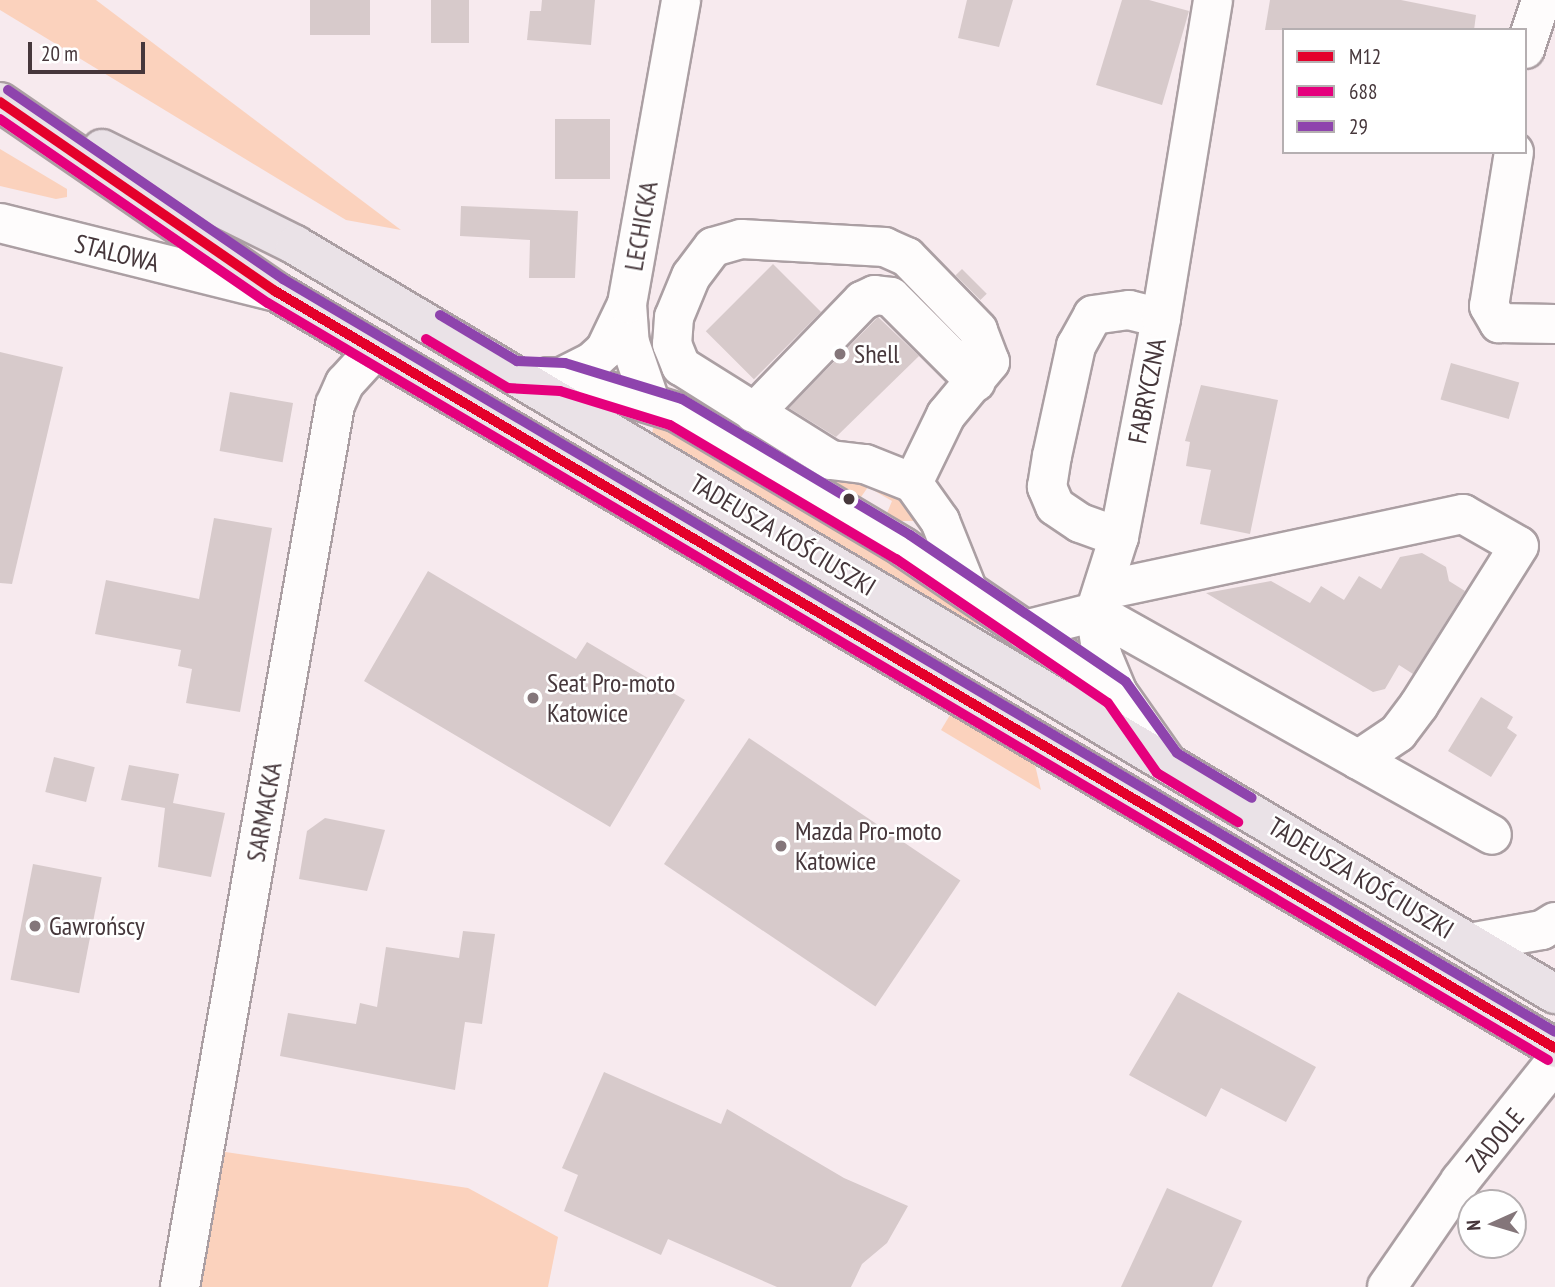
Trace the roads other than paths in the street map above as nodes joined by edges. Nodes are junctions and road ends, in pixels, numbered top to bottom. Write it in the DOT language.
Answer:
graph roads {
  1 [pos="681,0"];
  2 [pos="1213,0"];
  3 [pos="1541,0"];
  4 [pos="1527,43"];
  5 [pos="0,100"];
  6 [pos="1514,154"];
  7 [pos="0,223"];
  8 [pos="275,291"];
  9 [pos="627,304"];
  10 [pos="1161,318"];
  11 [pos="1555,324"];
  12 [pos="375,350"];
  13 [pos="513,375"];
  14 [pos="562,377"];
  15 [pos="976,382"];
  16 [pos="705,385"];
  17 [pos="663,406"];
  18 [pos="754,413"];
  19 [pos="912,483"];
  20 [pos="1119,537"];
  21 [pos="968,591"];
  22 [pos="1100,601"];
  23 [pos="1025,629"];
  24 [pos="1118,693"];
  25 [pos="1358,760"];
  26 [pos="1167,763"];
  27 [pos="1492,835"];
  28 [pos="1555,922"];
  29 [pos="1469,943"];
  30 [pos="1555,994"];
  31 [pos="1555,1048"];
  32 [pos="1555,1062"];
  33 [pos="180,1287"];
  34 [pos="1387,1287"];
  1 -- 9 [label="street, LECHICKA"];
  2 -- 10 [label="street, FABRYCZNA"];
  3 -- 4 [label="street"];
  5 -- 8 [label="main road, TADEUSZA KOŚCIUSZKI"];
  5 -- 13 [label="main road, TADEUSZA KOŚCIUSZKI"];
  6 -- 11 [label="street"];
  7 -- 8 [label="street, STALOWA"];
  8 -- 12 [label="main road, TADEUSZA KOŚCIUSZKI"];
  9 -- 14 [label="street, LECHICKA"];
  9 -- 17 [label="street"];
  10 -- 20 [label="street, FABRYCZNA"];
  10 -- 20 [label="street"];
  12 -- 31 [label="main road, TADEUSZA KOŚCIUSZKI"];
  12 -- 33 [label="street, SARMACKA"];
  13 -- 14 [label="street"];
  13 -- 26 [label="main road, TADEUSZA KOŚCIUSZKI"];
  14 -- 17 [label="street"];
  15 -- 16 [label="street"];
  15 -- 18 [label="street"];
  15 -- 19 [label="street"];
  16 -- 17 [label="street"];
  16 -- 18 [label="street"];
  17 -- 21 [label="street"];
  18 -- 19 [label="street"];
  19 -- 21 [label="street"];
  20 -- 22 [label="street, FABRYCZNA"];
  21 -- 23 [label="street"];
  22 -- 23 [label="street"];
  22 -- 24 [label="street, FABRYCZNA"];
  22 -- 25 [label="street"];
  22 -- 25 [label="street"];
  23 -- 24 [label="street"];
  24 -- 26 [label="street, FABRYCZNA"];
  25 -- 27 [label="street"];
  26 -- 29 [label="main road, TADEUSZA KOŚCIUSZKI"];
  28 -- 29 [label="street"];
  29 -- 30 [label="main road, TADEUSZA KOŚCIUSZKI"];
  32 -- 34 [label="street, ZADOLE"];
}
